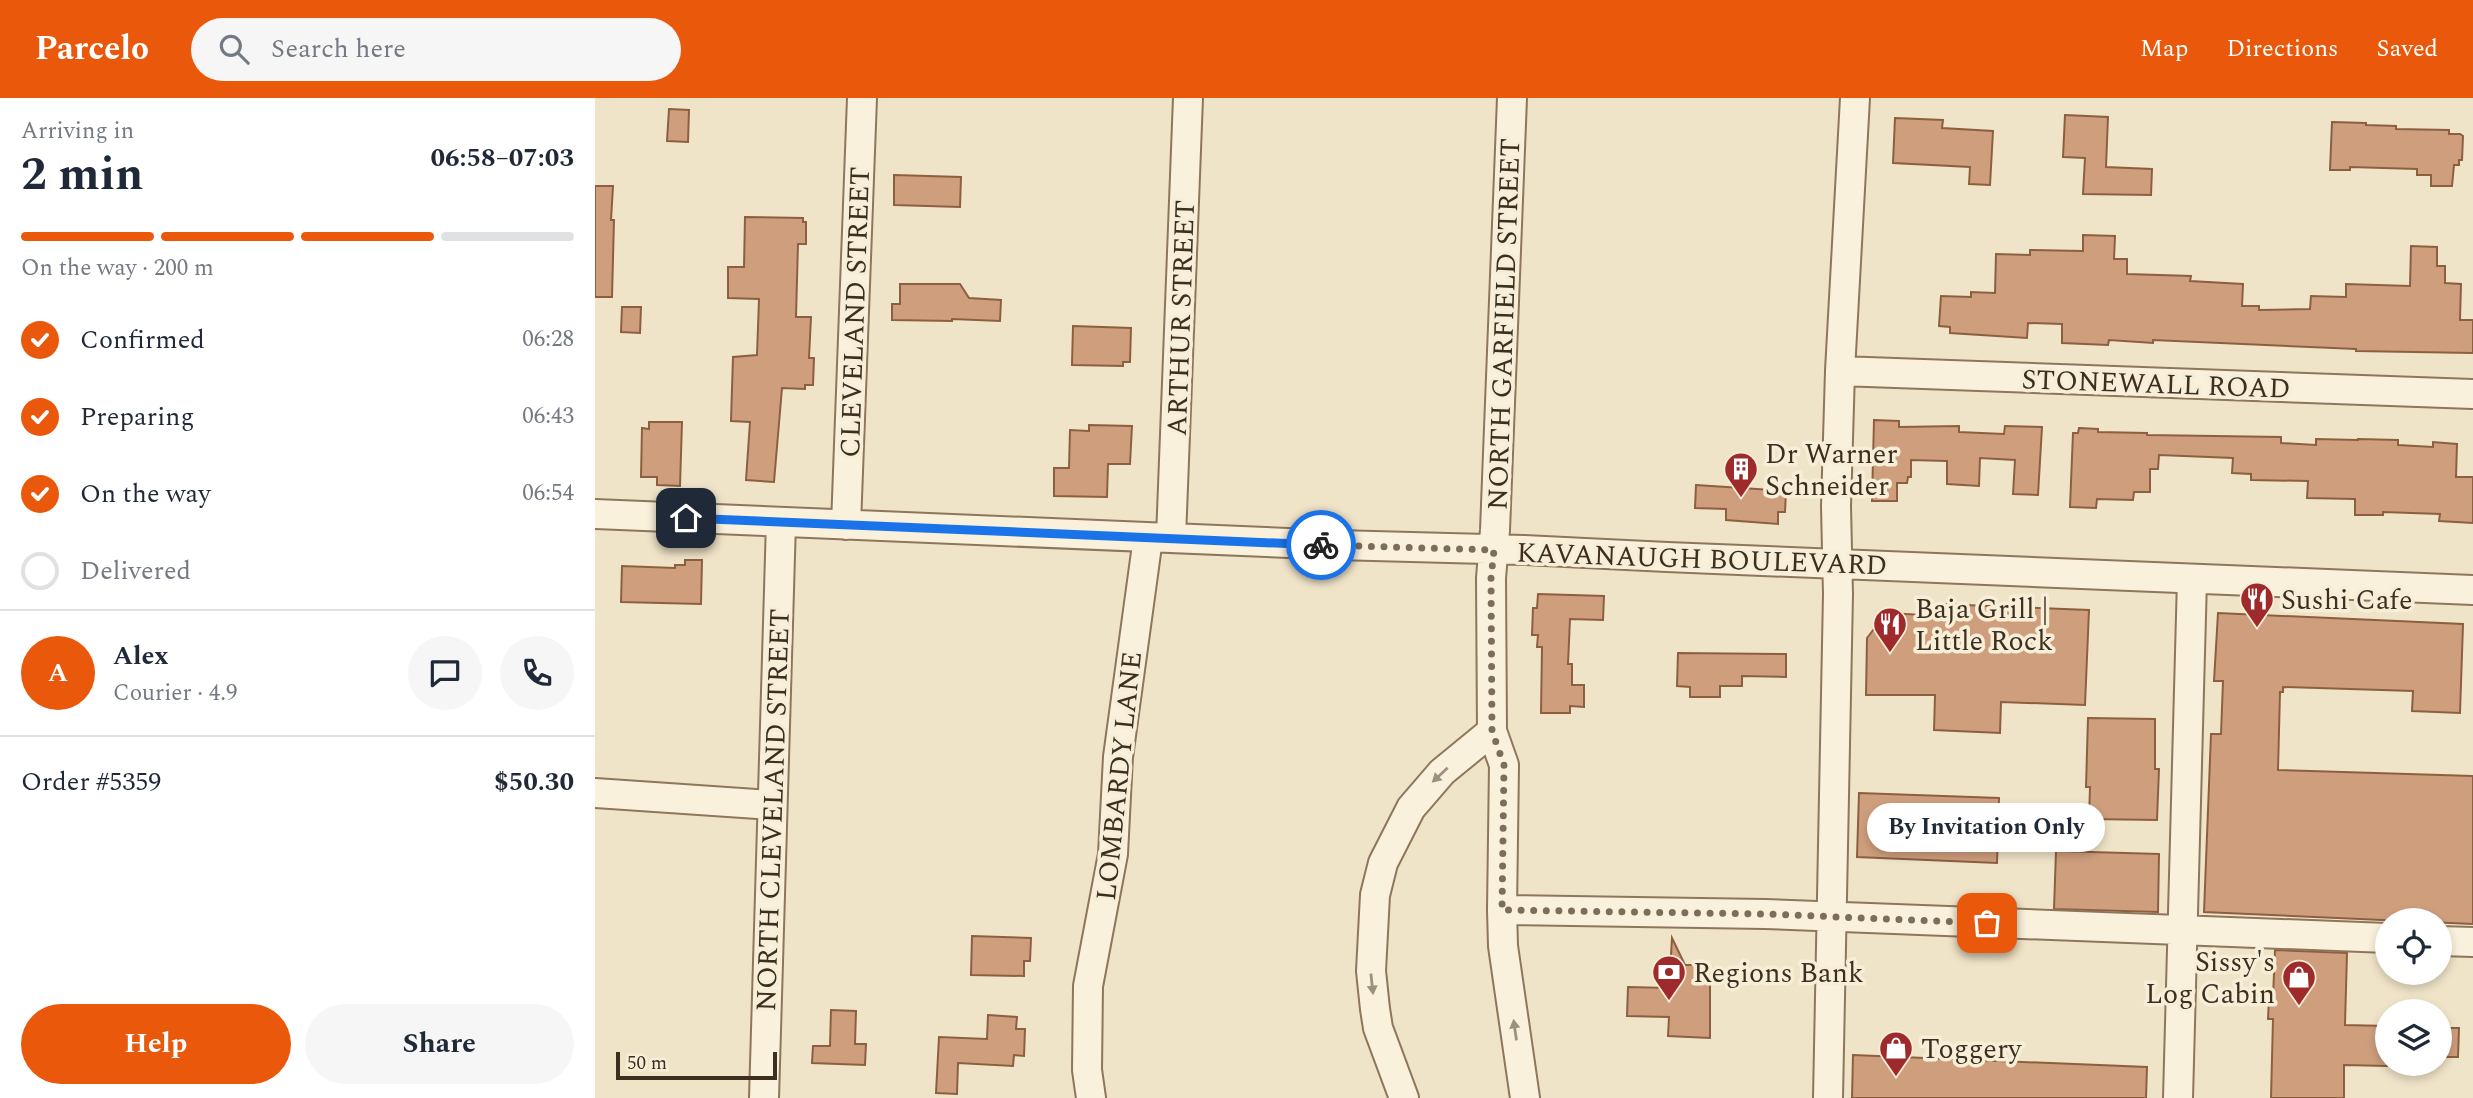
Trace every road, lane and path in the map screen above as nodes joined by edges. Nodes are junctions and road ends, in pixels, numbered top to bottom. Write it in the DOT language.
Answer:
graph roads {
  1 [pos="862,98"];
  2 [pos="1188,98"];
  3 [pos="1512,98"];
  4 [pos="1855,98"];
  5 [pos="1840,371"];
  6 [pos="2473,394"];
  7 [pos="595,514"];
  8 [pos="781,522"];
  9 [pos="846,525"];
  10 [pos="1160,538"];
  11 [pos="1494,550"];
  12 [pos="1838,564"];
  13 [pos="2192,579"];
  14 [pos="2473,590"];
  15 [pos="1492,731"];
  16 [pos="595,793"];
  17 [pos="771,804"];
  18 [pos="1502,910"];
  19 [pos="1833,917"];
  20 [pos="2183,931"];
  21 [pos="2375,938"];
  22 [pos="2452,941"];
  23 [pos="2473,942"];
  24 [pos="764,1098"];
  25 [pos="1091,1098"];
  26 [pos="1404,1098"];
  27 [pos="1525,1098"];
  28 [pos="1828,1098"];
  29 [pos="2178,1098"];
  1 -- 9 [label="street, CLEVELAND STREET"];
  2 -- 10 [label="street, ARTHUR STREET"];
  3 -- 11 [label="street, NORTH GARFIELD STREET"];
  4 -- 5 [label="street"];
  5 -- 6 [label="street, STONEWALL ROAD"];
  5 -- 12 [label="street"];
  7 -- 8 [label="street, KAVANAUGH BOULEVARD"];
  8 -- 9 [label="street, KAVANAUGH BOULEVARD"];
  8 -- 17 [label="street, NORTH CLEVELAND STREET"];
  9 -- 10 [label="street, KAVANAUGH BOULEVARD"];
  10 -- 11 [label="street, KAVANAUGH BOULEVARD"];
  10 -- 25 [label="street, LOMBARDY LANE"];
  11 -- 12 [label="street, KAVANAUGH BOULEVARD"];
  11 -- 15 [label="street, NORTH GARFIELD STREET"];
  12 -- 13 [label="street, KAVANAUGH BOULEVARD"];
  12 -- 19 [label="street"];
  13 -- 14 [label="street, KAVANAUGH BOULEVARD"];
  13 -- 20 [label="street"];
  15 -- 18 [label="street, NORTH GARFIELD STREET"];
  15 -- 26 [label="street, one-way"];
  16 -- 17 [label="street"];
  17 -- 24 [label="street, NORTH CLEVELAND STREET"];
  18 -- 19 [label="street"];
  27 -- 18 [label="street, NORTH GARFIELD STREET, one-way"];
  19 -- 20 [label="street"];
  19 -- 28 [label="street"];
  20 -- 21 [label="street"];
  20 -- 29 [label="street"];
  22 -- 23 [label="street"];
}
